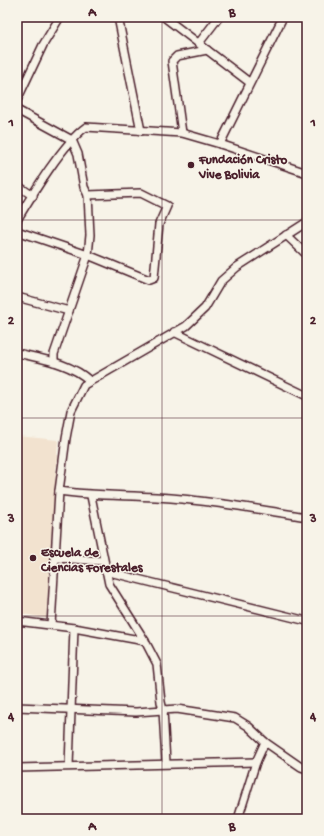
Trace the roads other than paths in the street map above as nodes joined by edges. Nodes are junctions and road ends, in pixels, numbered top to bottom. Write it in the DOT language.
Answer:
graph roads {
  1 [pos="60,17"];
  2 [pos="118,17"];
  3 [pos="164,17"];
  4 [pos="219,17"];
  5 [pos="282,17"];
  6 [pos="199,43"];
  7 [pos="207,50"];
  8 [pos="250,82"];
  9 [pos="17,100"];
  10 [pos="17,110"];
  11 [pos="141,131"];
  12 [pos="182,133"];
  13 [pos="72,140"];
  14 [pos="220,144"];
  15 [pos="307,173"];
  16 [pos="17,185"];
  17 [pos="88,195"];
  18 [pos="33,196"];
  19 [pos="17,220"];
  20 [pos="307,222"];
  21 [pos="17,231"];
  22 [pos="286,235"];
  23 [pos="88,255"];
  24 [pos="307,255"];
  25 [pos="17,297"];
  26 [pos="70,311"];
  27 [pos="174,332"];
  28 [pos="17,353"];
  29 [pos="54,362"];
  30 [pos="90,382"];
  31 [pos="307,396"];
  32 [pos="60,491"];
  33 [pos="91,496"];
  34 [pos="307,517"];
  35 [pos="56,558"];
  36 [pos="103,561"];
  37 [pos="105,571"];
  38 [pos="17,622"];
  39 [pos="307,622"];
  40 [pos="51,625"];
  41 [pos="74,628"];
  42 [pos="144,641"];
  43 [pos="17,707"];
  44 [pos="72,710"];
  45 [pos="163,710"];
  46 [pos="266,742"];
  47 [pos="256,762"];
  48 [pos="166,763"];
  49 [pos="69,766"];
  50 [pos="17,768"];
  51 [pos="307,768"];
  52 [pos="238,819"];
  1 -- 9 [label="street"];
  2 -- 11 [label="street"];
  3 -- 6 [label="street"];
  4 -- 6 [label="street"];
  5 -- 8 [label="street"];
  6 -- 7 [label="street"];
  7 -- 8 [label="street"];
  7 -- 12 [label="street"];
  8 -- 14 [label="street"];
  10 -- 13 [label="street"];
  11 -- 12 [label="street"];
  11 -- 13 [label="street"];
  12 -- 14 [label="street"];
  13 -- 17 [label="street"];
  13 -- 18 [label="street"];
  14 -- 15 [label="street"];
  16 -- 18 [label="street"];
  17 -- 23 [label="street"];
  17 -- 23 [label="street"];
  18 -- 19 [label="street"];
  20 -- 22 [label="street"];
  21 -- 23 [label="street"];
  22 -- 24 [label="street"];
  22 -- 27 [label="street"];
  23 -- 26 [label="street"];
  25 -- 26 [label="street"];
  26 -- 29 [label="street"];
  27 -- 30 [label="street"];
  27 -- 31 [label="street"];
  28 -- 29 [label="street"];
  29 -- 30 [label="street"];
  30 -- 32 [label="street"];
  32 -- 33 [label="street"];
  32 -- 35 [label="street"];
  33 -- 34 [label="street"];
  33 -- 36 [label="street"];
  35 -- 36 [label="street"];
  35 -- 40 [label="street"];
  36 -- 37 [label="street"];
  37 -- 39 [label="street"];
  37 -- 42 [label="street"];
  38 -- 40 [label="street"];
  40 -- 41 [label="street"];
  41 -- 42 [label="street"];
  41 -- 44 [label="street"];
  42 -- 45 [label="street"];
  43 -- 44 [label="street"];
  44 -- 45 [label="street"];
  44 -- 49 [label="street"];
  45 -- 46 [label="street"];
  45 -- 48 [label="street"];
  46 -- 47 [label="street"];
  46 -- 51 [label="street"];
  47 -- 48 [label="street"];
  47 -- 52 [label="street"];
  48 -- 49 [label="street"];
  49 -- 50 [label="street"];
}
